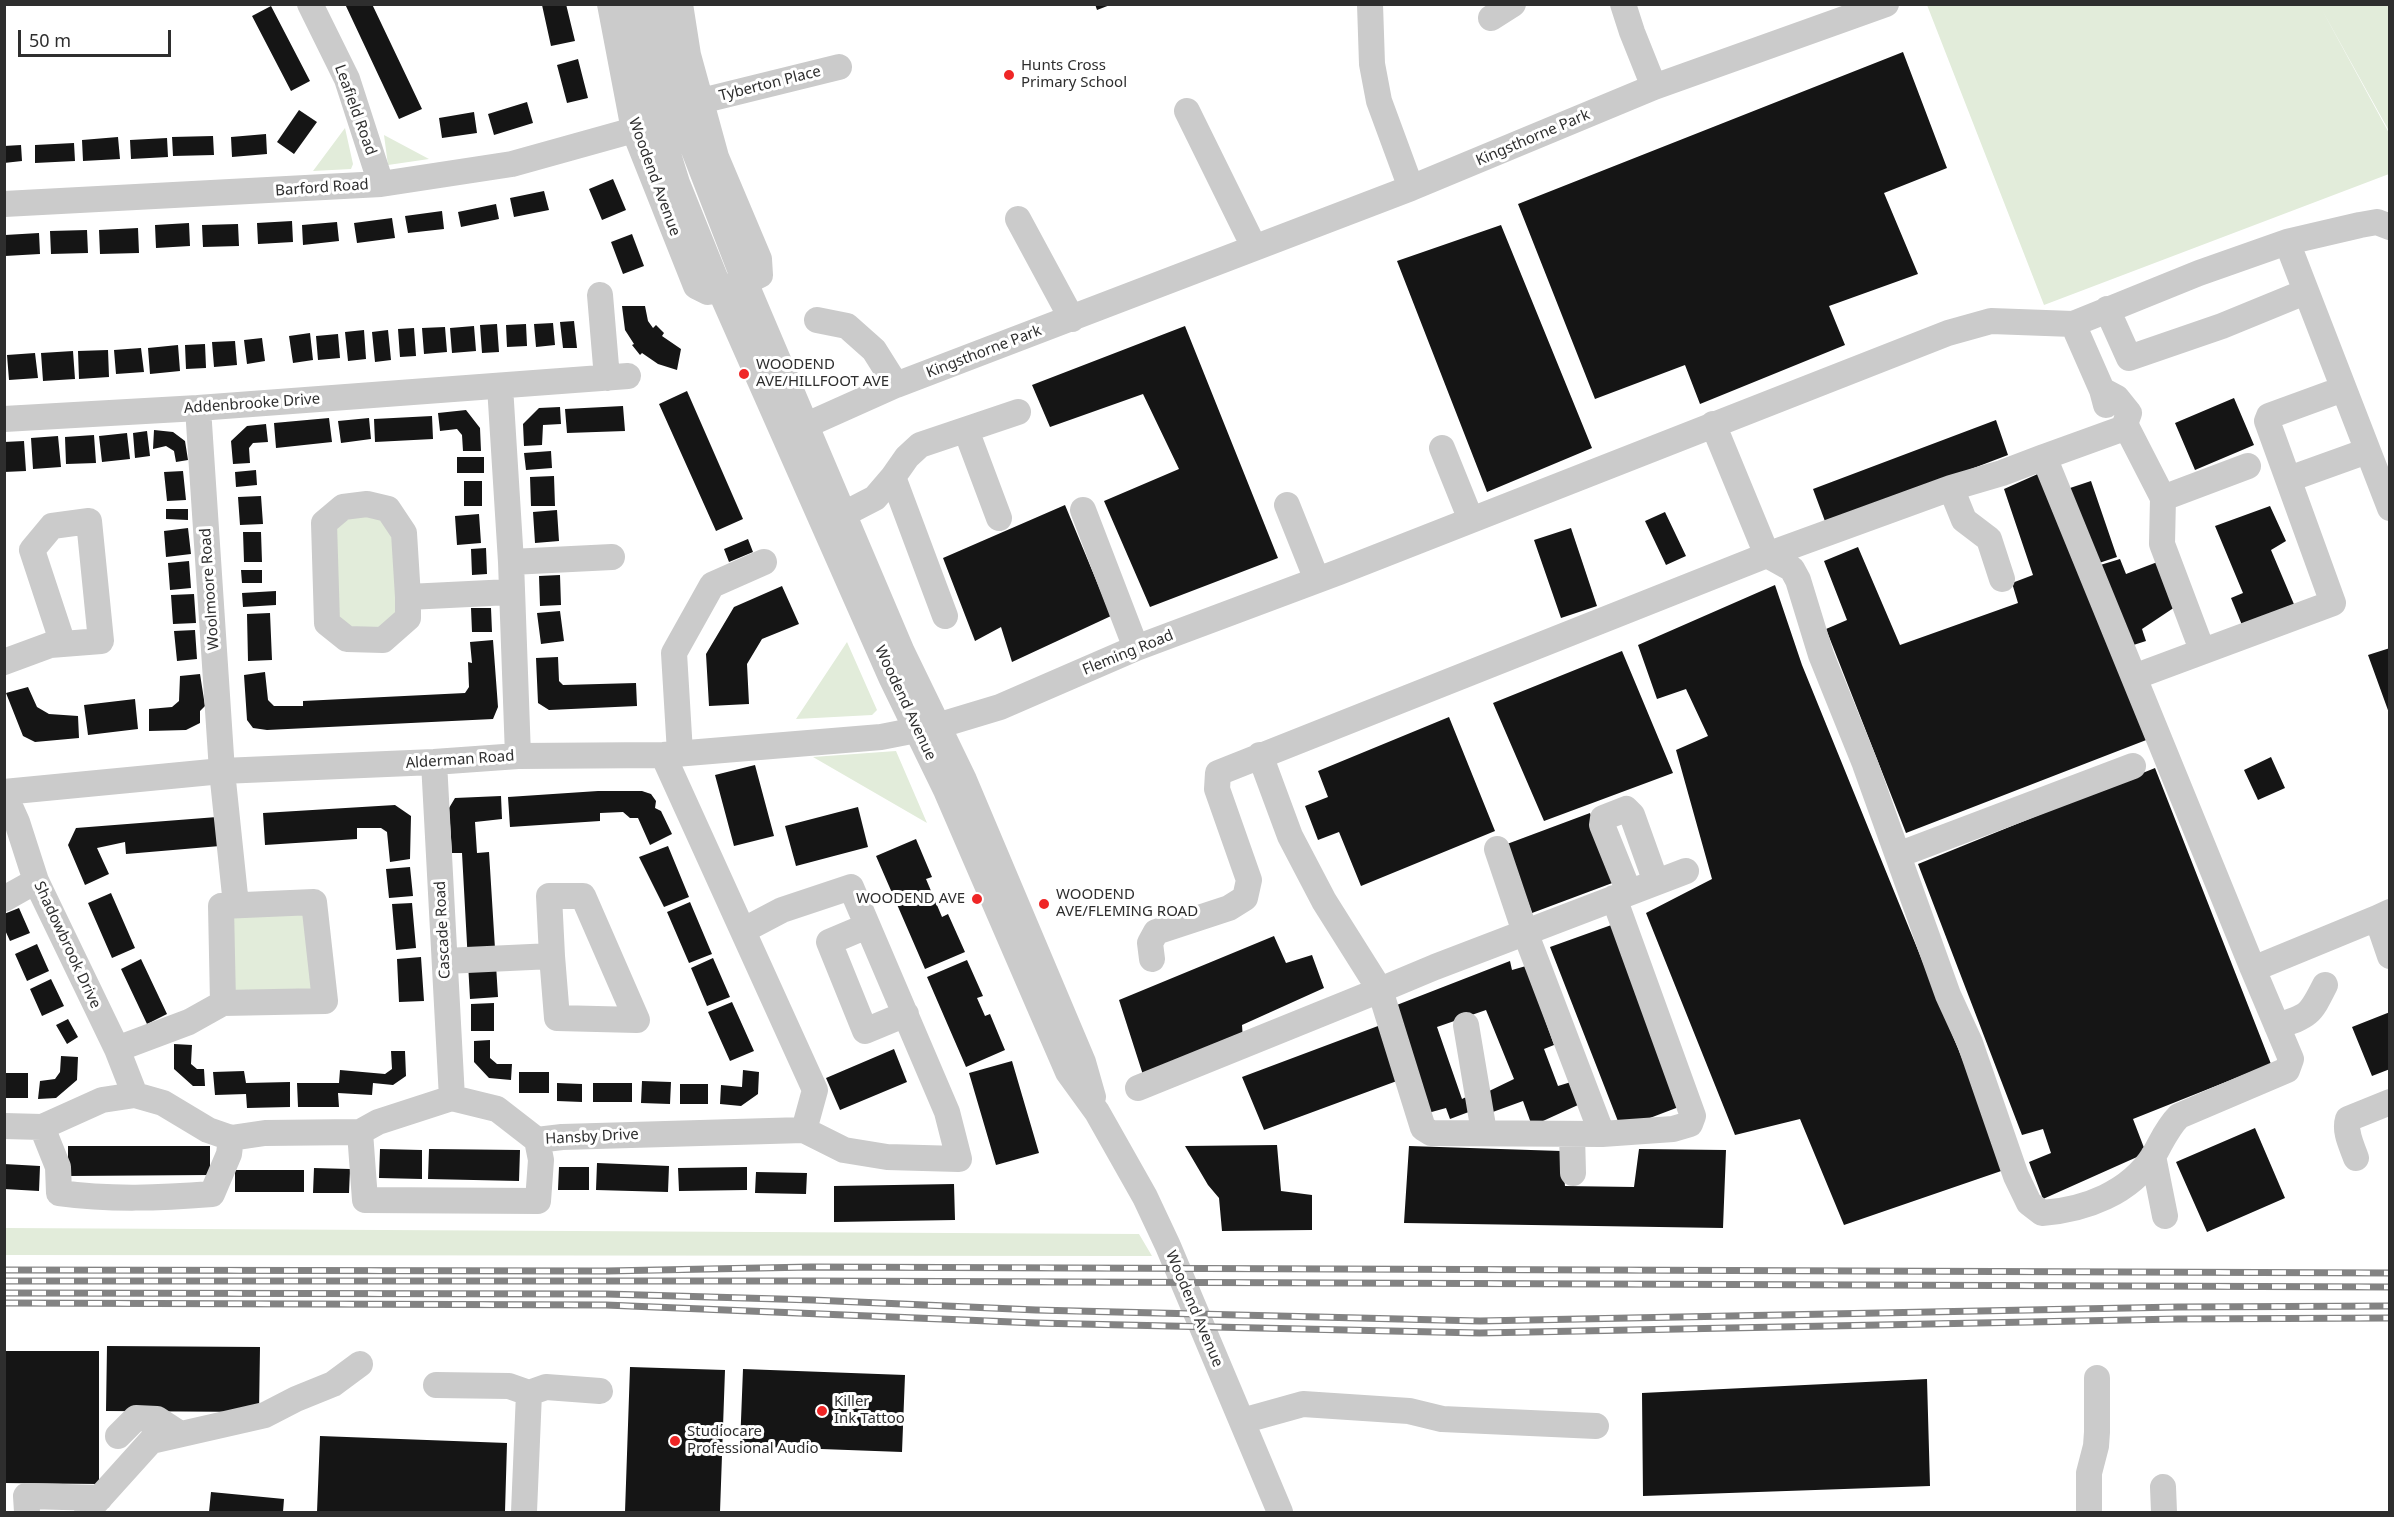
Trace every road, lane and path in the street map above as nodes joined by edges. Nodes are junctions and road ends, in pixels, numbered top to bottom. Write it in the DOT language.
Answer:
graph roads {
  1 [pos="310,4"];
  2 [pos="610,4"];
  3 [pos="633,4"];
  4 [pos="657,4"];
  5 [pos="680,4"];
  6 [pos="1370,4"];
  7 [pos="1513,4"];
  8 [pos="1623,4"];
  9 [pos="1886,4"];
  10 [pos="1491,18"];
  11 [pos="839,67"];
  12 [pos="1654,87"];
  13 [pos="701,101"];
  14 [pos="1187,111"];
  15 [pos="634,130"];
  16 [pos="381,184"];
  17 [pos="1411,189"];
  18 [pos="4,204"];
  19 [pos="1018,219"];
  20 [pos="2390,227"];
  21 [pos="2287,242"];
  22 [pos="1254,247"];
  23 [pos="745,282"];
  24 [pos="720,290"];
  25 [pos="2305,292"];
  26 [pos="600,295"];
  27 [pos="2107,309"];
  28 [pos="1072,319"];
  29 [pos="817,320"];
  30 [pos="2073,324"];
  31 [pos="896,385"];
  32 [pos="500,386"];
  33 [pos="2343,388"];
  34 [pos="198,408"];
  35 [pos="1018,412"];
  36 [pos="4,419"];
  37 [pos="1713,424"];
  38 [pos="2126,426"];
  39 [pos="796,430"];
  40 [pos="966,430"];
  41 [pos="1442,448"];
  42 [pos="2367,451"];
  43 [pos="2044,457"];
  44 [pos="2248,466"];
  45 [pos="893,477"];
  46 [pos="2289,479"];
  47 [pos="1951,488"];
  48 [pos="2163,498"];
  49 [pos="1287,505"];
  50 [pos="2390,508"];
  51 [pos="1083,510"];
  52 [pos="844,514"];
  53 [pos="999,518"];
  54 [pos="1471,520"];
  55 [pos="1767,555"];
  56 [pos="612,557"];
  57 [pos="511,562"];
  58 [pos="764,562"];
  59 [pos="1328,576"];
  60 [pos="2002,579"];
  61 [pos="510,592"];
  62 [pos="408,597"];
  63 [pos="945,616"];
  64 [pos="63,644"];
  65 [pos="1136,648"];
  66 [pos="2202,650"];
  67 [pos="4,662"];
  68 [pos="2134,677"];
  69 [pos="927,728"];
  70 [pos="672,754"];
  71 [pos="1260,755"];
  72 [pos="518,756"];
  73 [pos="434,762"];
  74 [pos="2133,766"];
  75 [pos="222,771"];
  76 [pos="4,793"];
  77 [pos="11,822"];
  78 [pos="1497,849"];
  79 [pos="1898,855"];
  80 [pos="1686,871"];
  81 [pos="36,881"];
  82 [pos="1656,882"];
  83 [pos="1622,896"];
  84 [pos="4,899"];
  85 [pos="236,905"];
  86 [pos="2383,915"];
  87 [pos="867,926"];
  88 [pos="744,930"];
  89 [pos="1525,932"];
  90 [pos="552,956"];
  91 [pos="2390,956"];
  92 [pos="1152,958"];
  93 [pos="445,961"];
  94 [pos="2253,969"];
  95 [pos="2325,985"];
  96 [pos="1380,990"];
  97 [pos="223,1003"];
  98 [pos="906,1014"];
  99 [pos="1466,1025"];
  100 [pos="2277,1026"];
  101 [pos="117,1049"];
  102 [pos="1138,1088"];
  103 [pos="135,1095"];
  104 [pos="452,1098"];
  105 [pos="2390,1101"];
  106 [pos="4,1126"];
  107 [pos="42,1127"];
  108 [pos="804,1130"];
  109 [pos="360,1132"];
  110 [pos="1484,1132"];
  111 [pos="1572,1134"];
  112 [pos="1602,1134"];
  113 [pos="231,1138"];
  114 [pos="537,1140"];
  115 [pos="2153,1156"];
  116 [pos="2356,1158"];
  117 [pos="1573,1173"];
  118 [pos="2165,1216"];
  119 [pos="360,1364"];
  120 [pos="2097,1378"];
  121 [pos="436,1385"];
  122 [pos="600,1391"];
  123 [pos="530,1393"];
  124 [pos="1242,1421"];
  125 [pos="1596,1426"];
  126 [pos="180,1434"];
  127 [pos="117,1436"];
  128 [pos="2163,1487"];
  129 [pos="93,1505"];
  130 [pos="27,1512"];
  131 [pos="524,1512"];
  132 [pos="1280,1512"];
  133 [pos="2089,1512"];
  134 [pos="2164,1512"];
  1 -- 16 [label="street, Leafield Road"];
  2 -- 15 [label="street, Woodend Avenue"];
  3 -- 24 [label="street, Woodend Avenue"];
  4 -- 23 [label="street, Woodend Avenue"];
  5 -- 13 [label="street"];
  6 -- 17 [label="street"];
  7 -- 10 [label="street"];
  8 -- 12 [label="street"];
  9 -- 12 [label="street, Kingsthorne Park"];
  11 -- 13 [label="street, Tyberton Place"];
  12 -- 17 [label="street, Kingsthorne Park"];
  13 -- 23 [label="street"];
  14 -- 22 [label="street"];
  15 -- 16 [label="street, Barford Road"];
  15 -- 24 [label="street, Woodend Avenue"];
  16 -- 18 [label="street, Barford Road"];
  17 -- 22 [label="street, Kingsthorne Park"];
  19 -- 28 [label="street"];
  20 -- 21 [label="street"];
  21 -- 25 [label="street"];
  21 -- 27 [label="street"];
  22 -- 28 [label="street, Kingsthorne Park"];
  23 -- 24 [label="street"];
  23 -- 39 [label="street, Woodend Avenue"];
  24 -- 39 [label="street, Woodend Avenue"];
  25 -- 27 [label="street"];
  25 -- 33 [label="street"];
  26 -- 32 [label="street, Addenbrooke Drive"];
  27 -- 30 [label="street"];
  28 -- 31 [label="street, Kingsthorne Park"];
  29 -- 31 [label="street"];
  30 -- 37 [label="street, Fleming Road"];
  30 -- 38 [label="street"];
  31 -- 39 [label="street, Kingsthorne Park"];
  32 -- 34 [label="street, Addenbrooke Drive"];
  32 -- 57 [label="street"];
  33 -- 42 [label="street"];
  33 -- 46 [label="street"];
  34 -- 36 [label="street, Addenbrooke Drive"];
  34 -- 75 [label="street, Woolmoore Road"];
  35 -- 40 [label="street"];
  37 -- 54 [label="street, Fleming Road"];
  37 -- 55 [label="street"];
  38 -- 43 [label="street"];
  38 -- 48 [label="street"];
  39 -- 52 [label="street, Woodend Avenue"];
  39 -- 69 [label="street, Woodend Avenue"];
  40 -- 45 [label="street"];
  40 -- 53 [label="street"];
  41 -- 54 [label="street"];
  42 -- 46 [label="street"];
  42 -- 50 [label="street"];
  43 -- 47 [label="street"];
  43 -- 68 [label="street"];
  44 -- 48 [label="street"];
  45 -- 52 [label="street"];
  45 -- 63 [label="street"];
  46 -- 66 [label="street"];
  47 -- 55 [label="street"];
  47 -- 60 [label="street"];
  48 -- 66 [label="street"];
  49 -- 59 [label="street"];
  51 -- 65 [label="street"];
  52 -- 69 [label="street, Woodend Avenue"];
  54 -- 59 [label="street, Fleming Road"];
  55 -- 71 [label="street"];
  55 -- 79 [label="street"];
  56 -- 57 [label="street"];
  57 -- 61 [label="street"];
  58 -- 70 [label="street"];
  59 -- 65 [label="street, Fleming Road"];
  61 -- 62 [label="street"];
  61 -- 72 [label="street"];
  62 -- 62 [label="street"];
  64 -- 64 [label="street"];
  64 -- 67 [label="street"];
  65 -- 69 [label="street, Fleming Road"];
  66 -- 68 [label="street"];
  68 -- 94 [label="street"];
  69 -- 70 [label="street, Alderman Road"];
  69 -- 124 [label="street, Woodend Avenue"];
  70 -- 72 [label="street, Alderman Road"];
  70 -- 88 [label="street"];
  71 -- 92 [label="street"];
  71 -- 96 [label="street"];
  72 -- 73 [label="street, Alderman Road"];
  73 -- 75 [label="street, Alderman Road"];
  73 -- 93 [label="street, Cascade Road"];
  74 -- 79 [label="street"];
  75 -- 76 [label="street, Alderman Road"];
  75 -- 85 [label="street, Woolmoore Road"];
  76 -- 77 [label="street, Shadowbrook Drive"];
  77 -- 81 [label="street, Shadowbrook Drive"];
  78 -- 89 [label="street"];
  79 -- 115 [label="street"];
  80 -- 82 [label="street"];
  81 -- 84 [label="street"];
  81 -- 101 [label="street, Shadowbrook Drive"];
  82 -- 83 [label="street"];
  82 -- 83 [label="street"];
  83 -- 89 [label="street"];
  83 -- 112 [label="street"];
  85 -- 97 [label="street"];
  85 -- 97 [label="street"];
  86 -- 91 [label="street"];
  86 -- 94 [label="street"];
  87 -- 88 [label="street"];
  87 -- 98 [label="street"];
  87 -- 98 [label="street"];
  88 -- 108 [label="street"];
  89 -- 96 [label="street"];
  89 -- 112 [label="street"];
  90 -- 90 [label="street"];
  90 -- 93 [label="street"];
  93 -- 104 [label="street, Cascade Road"];
  94 -- 100 [label="street"];
  95 -- 100 [label="street"];
  96 -- 102 [label="street"];
  96 -- 110 [label="street"];
  97 -- 101 [label="street"];
  98 -- 108 [label="street"];
  99 -- 110 [label="street"];
  100 -- 115 [label="street"];
  101 -- 103 [label="street, Shadowbrook Drive"];
  103 -- 107 [label="street"];
  103 -- 113 [label="street"];
  104 -- 109 [label="street"];
  104 -- 114 [label="street, Hansby Drive"];
  105 -- 116 [label="street"];
  106 -- 107 [label="street"];
  107 -- 113 [label="street"];
  108 -- 114 [label="street, Hansby Drive"];
  109 -- 113 [label="street"];
  109 -- 114 [label="street"];
  110 -- 111 [label="street"];
  111 -- 112 [label="street"];
  111 -- 117 [label="street"];
  115 -- 118 [label="street"];
  119 -- 126 [label="street"];
  120 -- 133 [label="street"];
  121 -- 123 [label="street"];
  122 -- 123 [label="street"];
  123 -- 131 [label="street"];
  124 -- 125 [label="street"];
  124 -- 132 [label="street, Woodend Avenue"];
  126 -- 127 [label="street"];
  126 -- 129 [label="street"];
  128 -- 134 [label="street"];
  129 -- 130 [label="street"];
}
